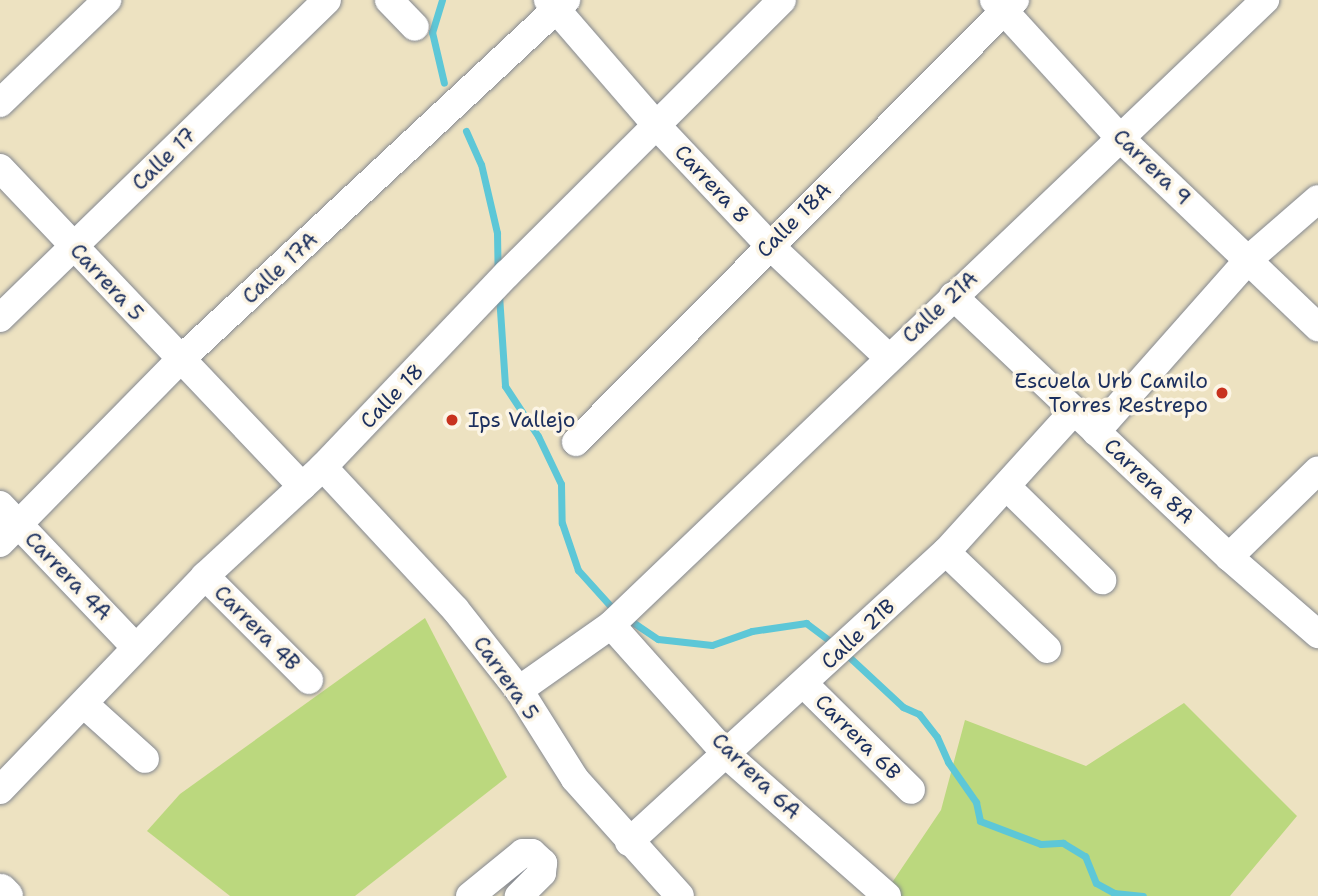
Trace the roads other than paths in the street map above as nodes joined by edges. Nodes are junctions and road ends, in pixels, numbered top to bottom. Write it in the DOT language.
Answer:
graph roads {
  1 [pos="107,0"];
  2 [pos="327,0"];
  3 [pos="389,0"];
  4 [pos="782,0"];
  5 [pos="1265,0"];
  6 [pos="556,3"];
  7 [pos="1005,4"];
  8 [pos="415,27"];
  9 [pos="0,103"];
  10 [pos="657,127"];
  11 [pos="1118,136"];
  12 [pos="0,168"];
  13 [pos="1318,199"];
  14 [pos="769,244"];
  15 [pos="74,247"];
  16 [pos="1250,259"];
  17 [pos="953,296"];
  18 [pos="0,318"];
  19 [pos="1318,327"];
  20 [pos="888,357"];
  21 [pos="180,360"];
  22 [pos="1073,412"];
  23 [pos="1096,432"];
  24 [pos="576,442"];
  25 [pos="323,467"];
  26 [pos="1318,470"];
  27 [pos="302,486"];
  28 [pos="1008,488"];
  29 [pos="6,524"];
  30 [pos="946,552"];
  31 [pos="1230,558"];
  32 [pos="205,576"];
  33 [pos="1102,580"];
  34 [pos="620,616"];
  35 [pos="1318,634"];
  36 [pos="136,648"];
  37 [pos="1047,649"];
  38 [pos="309,680"];
  39 [pos="805,685"];
  40 [pos="519,690"];
  41 [pos="84,704"];
  42 [pos="727,755"];
  43 [pos="145,759"];
  44 [pos="0,790"];
  45 [pos="911,790"];
  46 [pos="629,842"];
  47 [pos="0,891"];
  48 [pos="5,896"];
  49 [pos="470,896"];
  50 [pos="519,896"];
  51 [pos="680,896"];
  52 [pos="887,896"];
  1 -- 9 [label="street"];
  2 -- 15 [label="street, Calle 17"];
  3 -- 8 [label="street"];
  4 -- 10 [label="street, Calle 18"];
  5 -- 11 [label="street, Calle 21A"];
  6 -- 10 [label="street, Carrera 8"];
  6 -- 21 [label="street, Calle 17A"];
  7 -- 11 [label="street, Carrera 9"];
  7 -- 14 [label="street, Calle 18A"];
  10 -- 14 [label="street, Carrera 8"];
  10 -- 25 [label="street, Calle 18"];
  11 -- 16 [label="street, Carrera 9"];
  11 -- 17 [label="street, Calle 21A"];
  12 -- 15 [label="street, Carrera 5"];
  13 -- 16 [label="street"];
  14 -- 20 [label="street, Carrera 8"];
  14 -- 24 [label="street, Calle 18A"];
  15 -- 18 [label="street, Calle 17"];
  15 -- 21 [label="street, Carrera 5"];
  16 -- 19 [label="street, Carrera 9"];
  16 -- 23 [label="street"];
  17 -- 20 [label="street, Calle 21A"];
  17 -- 22 [label="street, Carrera 8A"];
  20 -- 34 [label="street, Calle 21A"];
  21 -- 27 [label="street, Carrera 5"];
  21 -- 29 [label="street, Calle 17A"];
  22 -- 23 [label="street, Carrera 8A"];
  22 -- 28 [label="street, Calle 21B"];
  23 -- 31 [label="street, Carrera 8A"];
  25 -- 27 [label="street, Calle 18"];
  25 -- 40 [label="street, Carrera 5"];
  26 -- 31 [label="street"];
  27 -- 32 [label="street, Calle 18"];
  28 -- 30 [label="street, Calle 21B"];
  28 -- 33 [label="street"];
  29 -- 36 [label="street, Carrera 4A"];
  30 -- 37 [label="street"];
  30 -- 39 [label="street, Calle 21B"];
  31 -- 35 [label="street, Carrera 8A"];
  32 -- 36 [label="street, Calle 18"];
  32 -- 38 [label="street, Carrera 4B"];
  34 -- 40 [label="street, Calle 21A"];
  34 -- 42 [label="street, Carrera 6A"];
  36 -- 41 [label="street, Calle 18"];
  39 -- 42 [label="street, Calle 21B"];
  39 -- 45 [label="street, Carrera 6B"];
  40 -- 46 [label="street, Carrera 5"];
  41 -- 43 [label="street"];
  41 -- 44 [label="street, Calle 18"];
  42 -- 46 [label="street, Calle 21B"];
  42 -- 52 [label="street, Carrera 6A"];
  46 -- 51 [label="street, Carrera 5"];
  47 -- 48 [label="main road"];
  49 -- 50 [label="street"];
}
